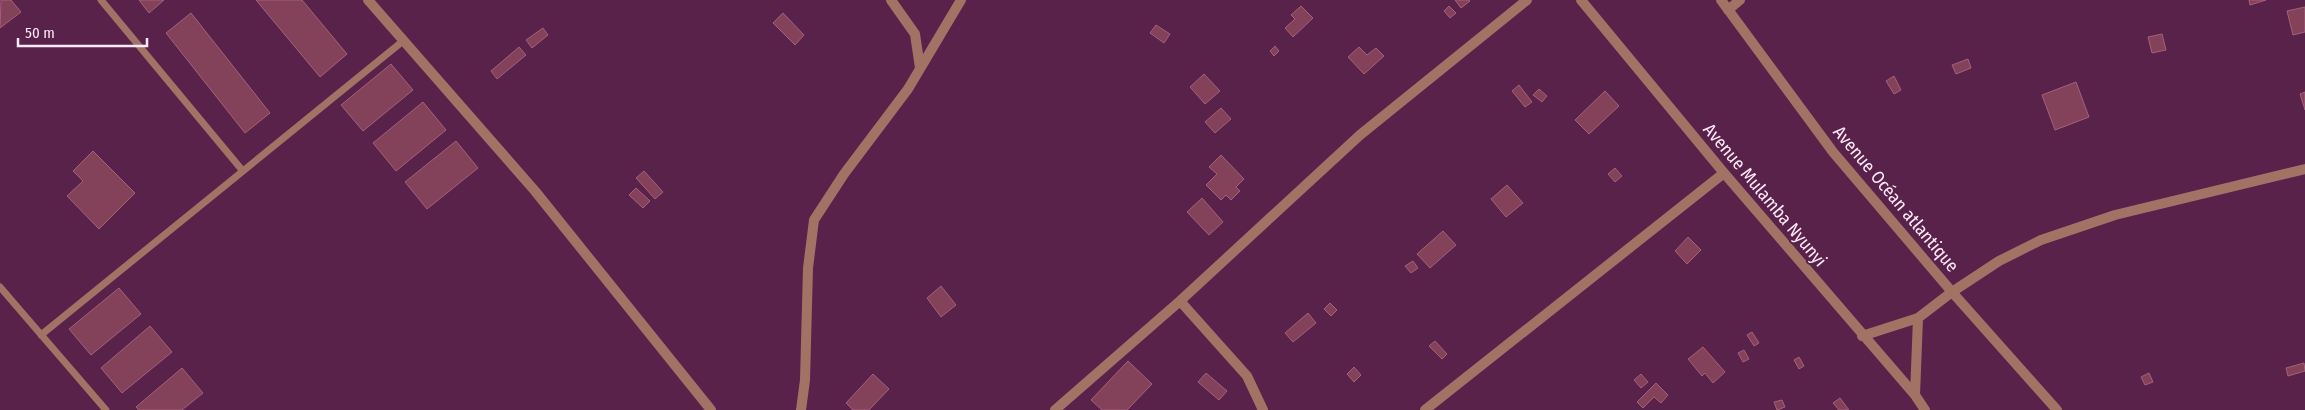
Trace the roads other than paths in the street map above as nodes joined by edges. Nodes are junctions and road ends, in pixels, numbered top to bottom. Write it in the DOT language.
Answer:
graph roads {
  1 [pos="101,0"];
  2 [pos="368,0"];
  3 [pos="891,0"];
  4 [pos="961,0"];
  5 [pos="1527,0"];
  6 [pos="1581,0"];
  7 [pos="1721,0"];
  8 [pos="1740,0"];
  9 [pos="1728,10"];
  10 [pos="404,41"];
  11 [pos="920,69"];
  12 [pos="2305,169"];
  13 [pos="242,170"];
  14 [pos="1724,173"];
  15 [pos="0,287"];
  16 [pos="1952,292"];
  17 [pos="1180,301"];
  18 [pos="1918,318"];
  19 [pos="41,335"];
  20 [pos="1862,336"];
  21 [pos="1915,395"];
  22 [pos="106,410"];
  23 [pos="711,410"];
  24 [pos="801,410"];
  25 [pos="1055,410"];
  26 [pos="1263,410"];
  27 [pos="1425,410"];
  28 [pos="1925,410"];
  29 [pos="2057,410"];
  1 -- 13 [label="lane"];
  2 -- 10 [label="street"];
  3 -- 11 [label="street"];
  4 -- 11 [label="street"];
  5 -- 17 [label="street"];
  6 -- 14 [label="street, Avenue Mulamba Nyunyi"];
  7 -- 9 [label="street, Avenue Océan atlantique"];
  8 -- 9 [label="street"];
  9 -- 16 [label="street, Avenue Océan atlantique"];
  10 -- 13 [label="lane"];
  10 -- 23 [label="street"];
  11 -- 24 [label="street"];
  12 -- 16 [label="street"];
  13 -- 19 [label="lane"];
  14 -- 20 [label="street, Avenue Mulamba Nyunyi"];
  14 -- 27 [label="street"];
  15 -- 19 [label="lane"];
  16 -- 18 [label="street"];
  16 -- 29 [label="street, Avenue Océan atlantique"];
  17 -- 25 [label="street"];
  17 -- 26 [label="street"];
  18 -- 20 [label="street"];
  18 -- 21 [label="street"];
  19 -- 22 [label="lane"];
  20 -- 21 [label="street, Avenue Mulamba Nyunyi"];
  21 -- 28 [label="street, Avenue Mulamba Nyunyi"];
}
